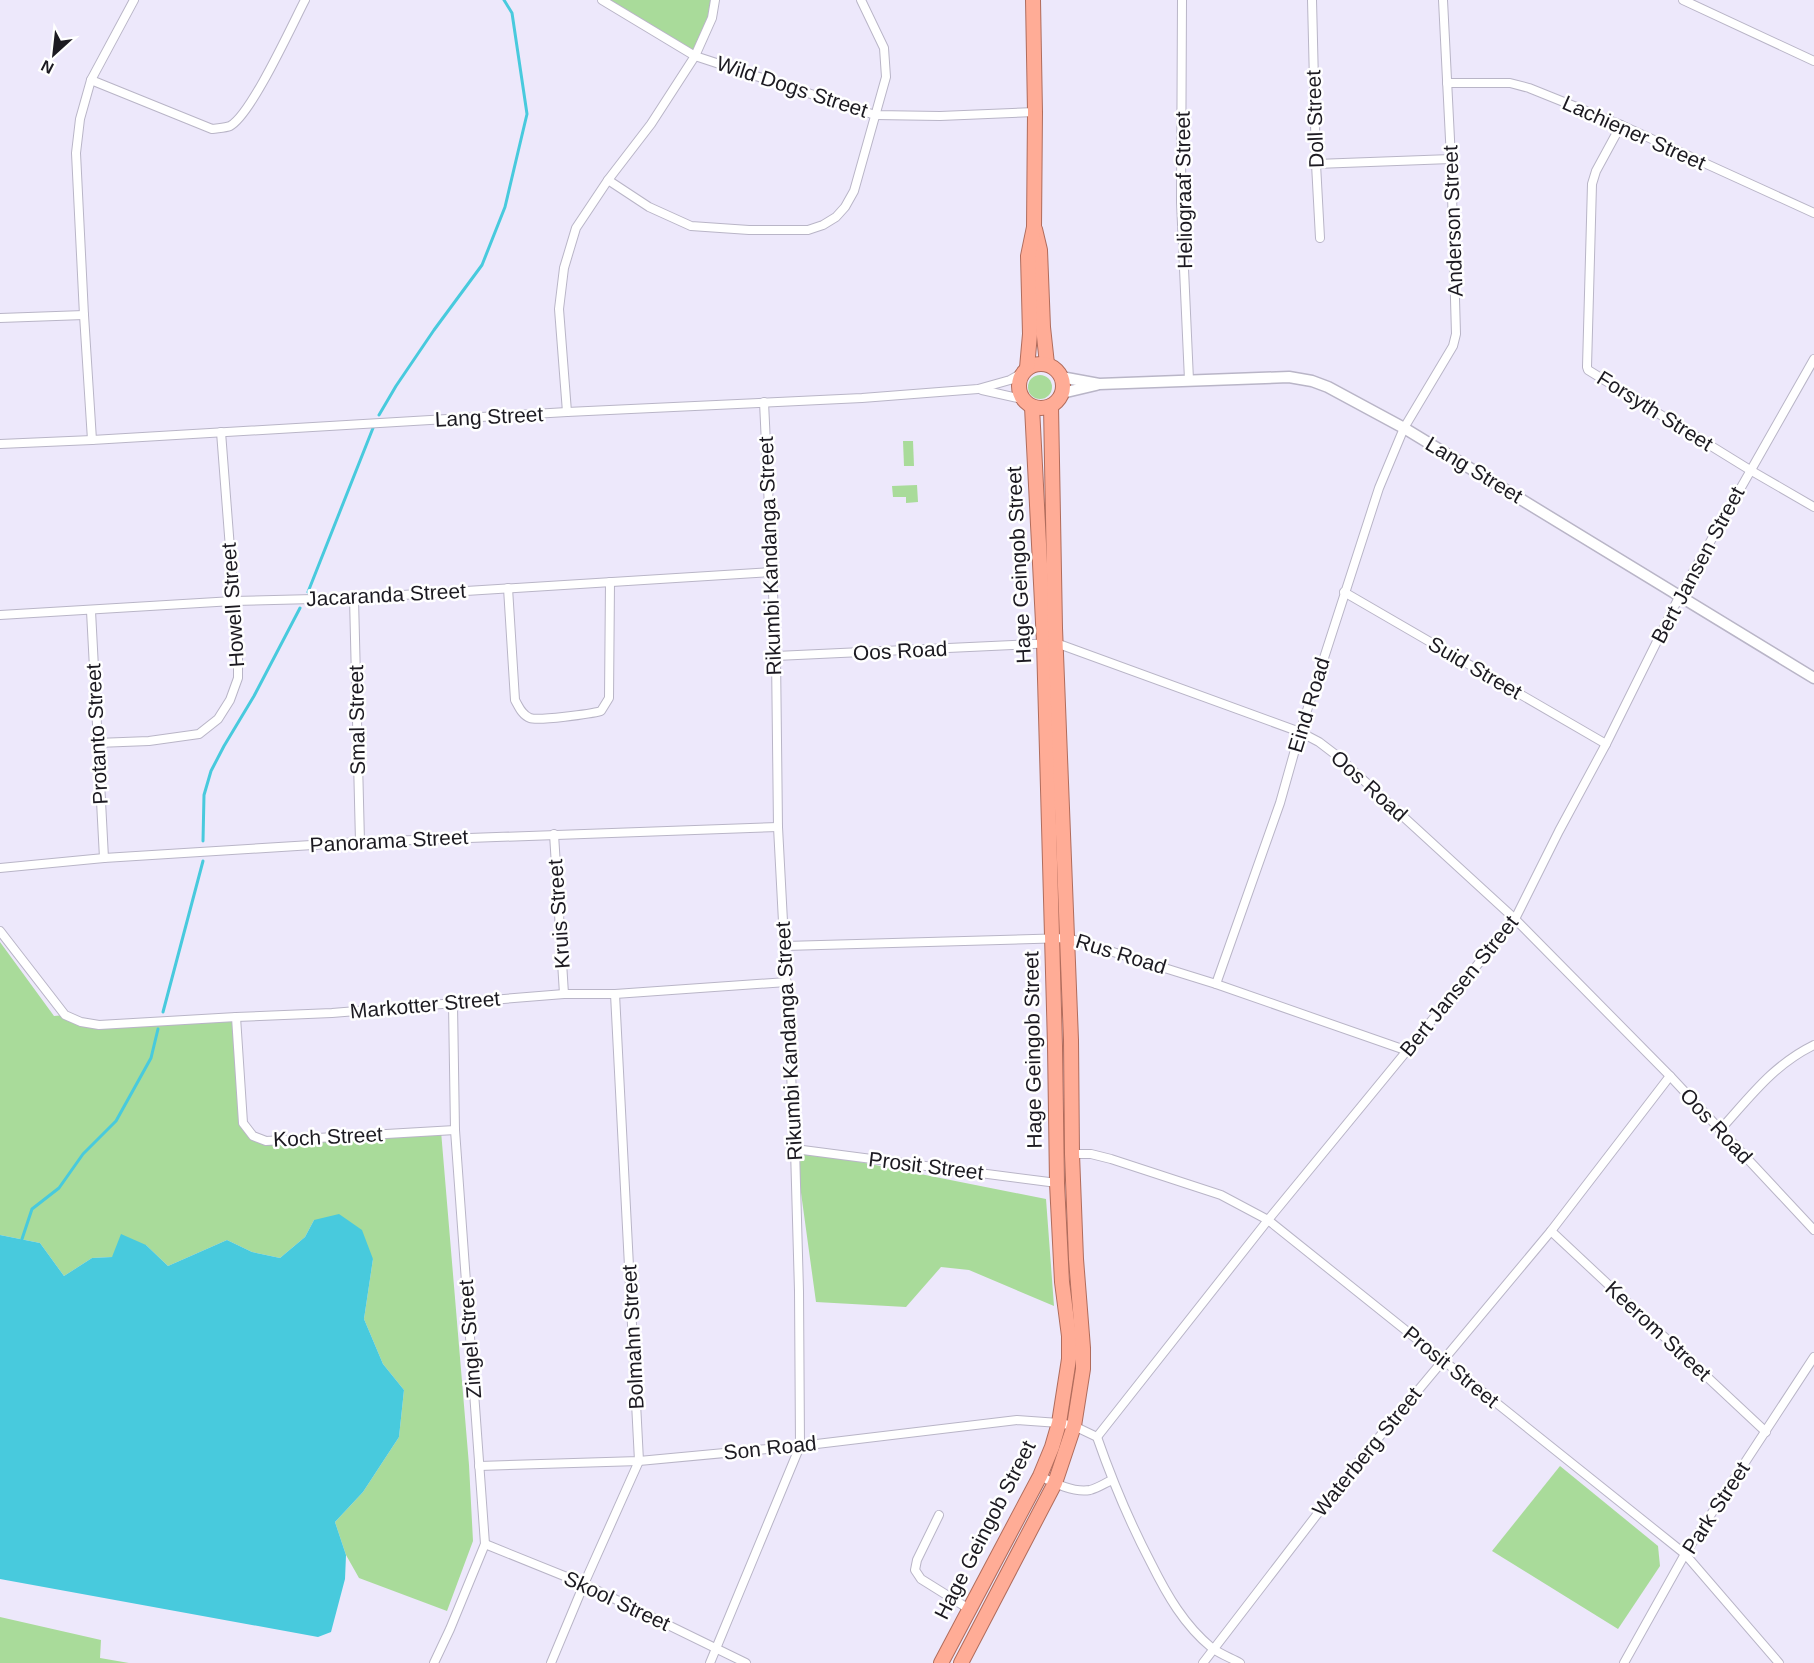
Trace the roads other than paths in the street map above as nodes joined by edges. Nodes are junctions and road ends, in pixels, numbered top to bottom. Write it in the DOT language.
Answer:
graph roads {
  1 [pos="134,0"];
  2 [pos="305,0"];
  3 [pos="602,0"];
  4 [pos="715,0"];
  5 [pos="861,0"];
  6 [pos="1033,0"];
  7 [pos="1182,0"];
  8 [pos="1312,0"];
  9 [pos="1443,0"];
  10 [pos="1685,0"];
  11 [pos="695,56"];
  12 [pos="1814,61"];
  13 [pos="91,80"];
  14 [pos="1447,83"];
  15 [pos="1035,112"];
  16 [pos="875,115"];
  17 [pos="1620,126"];
  18 [pos="1451,159"];
  19 [pos="1316,164"];
  20 [pos="608,180"];
  21 [pos="1814,213"];
  22 [pos="1034,227"];
  23 [pos="1320,238"];
  24 [pos="84,315"];
  25 [pos="0,318"];
  26 [pos="1814,359"];
  27 [pos="1047,364"];
  28 [pos="1024,371"];
  29 [pos="1061,377"];
  30 [pos="1189,380"];
  31 [pos="1099,384"];
  32 [pos="978,389"];
  33 [pos="1062,393"];
  34 [pos="764,402"];
  35 [pos="1027,403"];
  36 [pos="1051,406"];
  37 [pos="567,412"];
  38 [pos="1404,428"];
  39 [pos="220,432"];
  40 [pos="92,440"];
  41 [pos="0,444"];
  42 [pos="1750,470"];
  43 [pos="1814,507"];
  44 [pos="771,572"];
  45 [pos="610,582"];
  46 [pos="508,588"];
  47 [pos="1344,592"];
  48 [pos="1680,595"];
  49 [pos="354,598"];
  50 [pos="233,601"];
  51 [pos="91,611"];
  52 [pos="0,615"];
  53 [pos="1050,643"];
  54 [pos="776,656"];
  55 [pos="1814,678"];
  56 [pos="1300,732"];
  57 [pos="97,743"];
  58 [pos="1606,744"];
  59 [pos="778,827"];
  60 [pos="554,834"];
  61 [pos="360,842"];
  62 [pos="104,858"];
  63 [pos="0,868"];
  64 [pos="1515,919"];
  65 [pos="0,931"];
  66 [pos="1052,938"];
  67 [pos="1068,938"];
  68 [pos="785,946"];
  69 [pos="787,982"];
  70 [pos="1216,984"];
  71 [pos="564,994"];
  72 [pos="615,994"];
  73 [pos="453,1004"];
  74 [pos="236,1017"];
  75 [pos="1814,1045"];
  76 [pos="1408,1051"];
  77 [pos="1670,1076"];
  78 [pos="455,1130"];
  79 [pos="1720,1130"];
  80 [pos="795,1149"];
  81 [pos="1072,1154"];
  82 [pos="1057,1182"];
  83 [pos="1268,1220"];
  84 [pos="1814,1230"];
  85 [pos="1551,1231"];
  86 [pos="1814,1357"];
  87 [pos="1442,1360"];
  88 [pos="1059,1423"];
  89 [pos="1074,1426"];
  90 [pos="1766,1432"];
  91 [pos="1096,1437"];
  92 [pos="800,1446"];
  93 [pos="639,1461"];
  94 [pos="479,1466"];
  95 [pos="1040,1476"];
  96 [pos="1112,1480"];
  97 [pos="1055,1483"];
  98 [pos="939,1515"];
  99 [pos="1018,1518"];
  100 [pos="1032,1526"];
  101 [pos="486,1544"];
  102 [pos="1685,1554"];
  103 [pos="584,1584"];
  104 [pos="969,1609"];
  105 [pos="716,1647"];
  106 [pos="1214,1649"];
  107 [pos="434,1663"];
  108 [pos="551,1663"];
  109 [pos="710,1663"];
  110 [pos="747,1663"];
  111 [pos="941,1663"];
  112 [pos="961,1663"];
  113 [pos="1203,1663"];
  114 [pos="1240,1663"];
  115 [pos="1624,1663"];
  116 [pos="1779,1663"];
  1 -- 13 [label="street"];
  2 -- 13 [label="street"];
  3 -- 11 [label="street, Wild Dogs Street"];
  4 -- 11 [label="street"];
  5 -- 16 [label="street"];
  6 -- 15 [label="highway"];
  7 -- 30 [label="street, Heliograaf Street"];
  8 -- 19 [label="street, Doll Street"];
  9 -- 14 [label="street, Anderson Street"];
  10 -- 12 [label="street"];
  11 -- 16 [label="street, Wild Dogs Street"];
  11 -- 20 [label="street"];
  13 -- 24 [label="street"];
  14 -- 17 [label="street, Lachiener Street"];
  14 -- 18 [label="street, Anderson Street"];
  15 -- 16 [label="street, Wild Dogs Street"];
  15 -- 22 [label="highway"];
  16 -- 20 [label="street"];
  17 -- 21 [label="street, Lachiener Street"];
  17 -- 42 [label="street, Forsyth Street"];
  18 -- 19 [label="street"];
  18 -- 38 [label="street, Anderson Street"];
  19 -- 23 [label="street, Doll Street"];
  20 -- 37 [label="street"];
  22 -- 27 [label="highway"];
  22 -- 28 [label="highway, Hage Geingob Street"];
  24 -- 25 [label="street"];
  24 -- 40 [label="street"];
  26 -- 42 [label="street, Bert Jansen Street"];
  27 -- 28 [label="highway"];
  27 -- 29 [label="highway"];
  28 -- 32 [label="street, Lang Street"];
  28 -- 35 [label="highway, Hage Geingob Street"];
  29 -- 31 [label="street, Lang Street"];
  29 -- 33 [label="highway"];
  30 -- 31 [label="street, Lang Street"];
  30 -- 38 [label="street, Lang Street"];
  31 -- 33 [label="street, Lang Street"];
  32 -- 34 [label="street, Lang Street"];
  32 -- 35 [label="street, Lang Street"];
  33 -- 36 [label="highway"];
  34 -- 37 [label="street, Lang Street"];
  34 -- 44 [label="street, Rikumbi Kandanga Street"];
  35 -- 36 [label="highway"];
  35 -- 53 [label="highway, Hage Geingob Street"];
  36 -- 53 [label="highway, Hage Geingob Street"];
  37 -- 39 [label="street, Lang Street"];
  38 -- 47 [label="street, Eind Road"];
  38 -- 48 [label="street, Lang Street"];
  39 -- 40 [label="street, Lang Street"];
  39 -- 50 [label="street, Howell Street"];
  40 -- 41 [label="street, Lang Street"];
  42 -- 43 [label="street, Forsyth Street"];
  42 -- 48 [label="street, Bert Jansen Street"];
  44 -- 45 [label="street, Jacaranda Street"];
  44 -- 54 [label="street, Rikumbi Kandanga Street"];
  45 -- 46 [label="street, Jacaranda Street"];
  45 -- 46 [label="street"];
  46 -- 49 [label="street, Jacaranda Street"];
  47 -- 56 [label="street, Eind Road"];
  47 -- 58 [label="street, Suid Street"];
  48 -- 55 [label="street, Lang Street"];
  48 -- 58 [label="street, Bert Jansen Street"];
  49 -- 50 [label="street, Jacaranda Street"];
  49 -- 61 [label="street, Smal Street"];
  50 -- 51 [label="street, Jacaranda Street"];
  50 -- 57 [label="street, Howell Street"];
  51 -- 52 [label="street, Jacaranda Street"];
  51 -- 57 [label="street, Protanto Street"];
  53 -- 54 [label="street, Oos Road"];
  53 -- 56 [label="street, Oos Road"];
  53 -- 66 [label="highway, Hage Geingob Street"];
  53 -- 67 [label="highway, Hage Geingob Street"];
  54 -- 59 [label="street, Rikumbi Kandanga Street"];
  56 -- 64 [label="street, Oos Road"];
  56 -- 70 [label="street, Eind Road"];
  57 -- 62 [label="street, Protanto Street"];
  58 -- 64 [label="street, Bert Jansen Street"];
  59 -- 60 [label="street, Panorama Street"];
  59 -- 68 [label="street, Rikumbi Kandanga Street"];
  60 -- 61 [label="street, Panorama Street"];
  60 -- 71 [label="street, Kruis Street"];
  61 -- 62 [label="street, Panorama Street"];
  62 -- 63 [label="street, Panorama Street"];
  64 -- 76 [label="street, Bert Jansen Street"];
  64 -- 77 [label="street, Oos Road"];
  65 -- 74 [label="street, Markotter Street"];
  66 -- 67 [label="street, Rus Road"];
  66 -- 68 [label="street, Rus Road"];
  66 -- 82 [label="highway, Hage Geingob Street"];
  67 -- 70 [label="street, Rus Road"];
  67 -- 81 [label="highway, Hage Geingob Street"];
  68 -- 69 [label="street, Rikumbi Kandanga Street"];
  69 -- 72 [label="street, Markotter Street"];
  69 -- 80 [label="street, Rikumbi Kandanga Street"];
  70 -- 76 [label="street, Rus Road"];
  71 -- 72 [label="street, Markotter Street"];
  71 -- 73 [label="street, Markotter Street"];
  72 -- 93 [label="street, Bolmahn Street"];
  73 -- 74 [label="street, Markotter Street"];
  73 -- 78 [label="street, Zingel Street"];
  74 -- 78 [label="street, Koch Street"];
  75 -- 79 [label="street"];
  76 -- 83 [label="street, Bert Jansen Street"];
  77 -- 79 [label="street, Oos Road"];
  77 -- 85 [label="street, Waterberg Street"];
  78 -- 94 [label="street, Zingel Street"];
  79 -- 84 [label="street, Oos Road"];
  80 -- 82 [label="street, Prosit Street"];
  80 -- 92 [label="street, Rikumbi Kandanga Street"];
  81 -- 83 [label="street, Prosit Street"];
  81 -- 89 [label="highway, Hage Geingob Street"];
  82 -- 88 [label="highway, Hage Geingob Street"];
  83 -- 87 [label="street, Prosit Street"];
  83 -- 91 [label="street, Bert Jansen Street"];
  85 -- 87 [label="street, Waterberg Street"];
  85 -- 90 [label="street, Keerom Street"];
  86 -- 90 [label="street, Park Street"];
  87 -- 102 [label="street, Prosit Street"];
  87 -- 106 [label="street, Waterberg Street"];
  88 -- 89 [label="street, Son Road"];
  88 -- 92 [label="street, Son Road"];
  88 -- 95 [label="highway, Hage Geingob Street"];
  89 -- 91 [label="street"];
  89 -- 97 [label="highway, Hage Geingob Street"];
  90 -- 102 [label="street, Park Street"];
  91 -- 96 [label="street"];
  92 -- 93 [label="street, Son Road"];
  92 -- 105 [label="street, Rikumbi Kandanga Street"];
  93 -- 94 [label="street, Son Road"];
  93 -- 103 [label="street, Bolmahn Street"];
  94 -- 101 [label="street, Zingel Street"];
  95 -- 97 [label="street"];
  95 -- 99 [label="highway, Hage Geingob Street"];
  96 -- 97 [label="street"];
  96 -- 106 [label="street"];
  97 -- 100 [label="highway, Hage Geingob Street"];
  98 -- 104 [label="street"];
  99 -- 100 [label="highway"];
  99 -- 104 [label="highway, Hage Geingob Street"];
  100 -- 112 [label="highway, Hage Geingob Street"];
  101 -- 103 [label="street, Skool Street"];
  101 -- 107 [label="street, Zingel Street"];
  102 -- 115 [label="street, Park Street"];
  102 -- 116 [label="street, Prosit Street"];
  103 -- 105 [label="street, Skool Street"];
  103 -- 108 [label="street, Bolmahn Street"];
  104 -- 111 [label="highway, Hage Geingob Street"];
  105 -- 109 [label="street, Rikumbi Kandanga Street"];
  105 -- 110 [label="street, Skool Street"];
  106 -- 113 [label="street, Waterberg Street"];
  106 -- 114 [label="street"];
}
